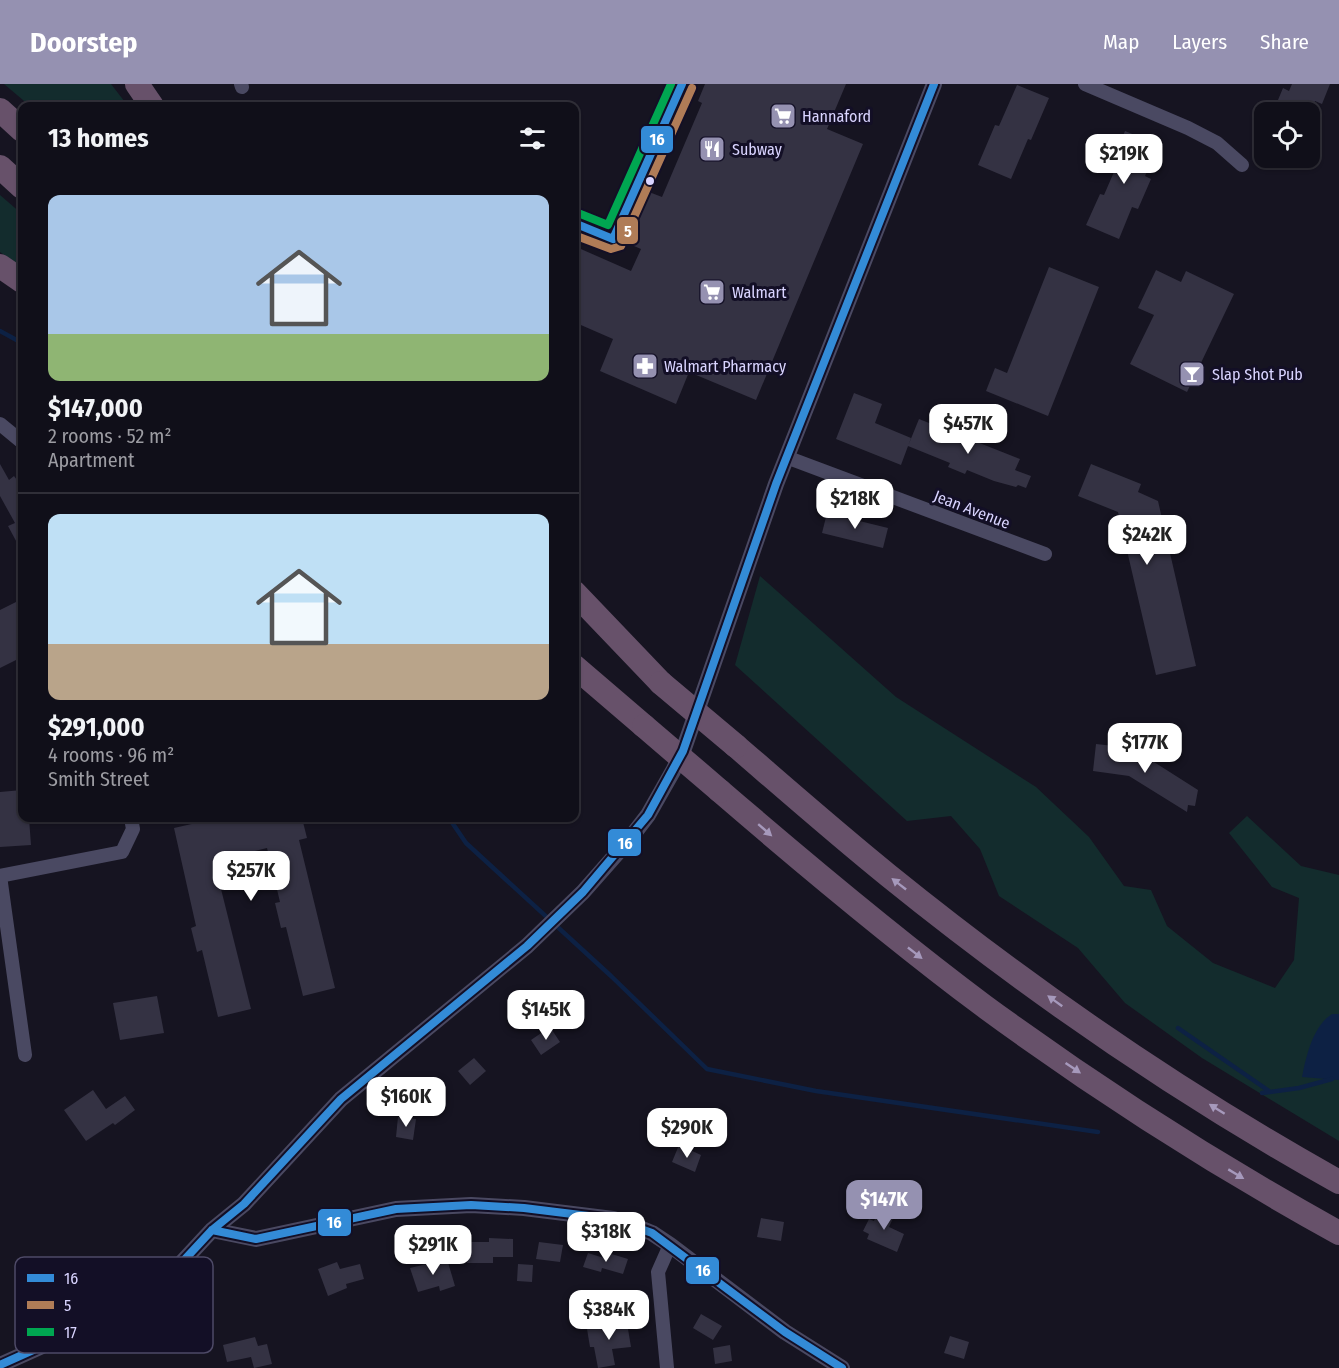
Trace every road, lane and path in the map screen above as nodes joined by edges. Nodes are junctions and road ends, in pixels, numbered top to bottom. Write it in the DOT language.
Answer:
graph roads {
  1 [pos="137,84"];
  2 [pos="934,84"];
  3 [pos="1085,84"];
  4 [pos="149,102"];
  5 [pos="0,110"];
  6 [pos="18,126"];
  7 [pos="1242,165"];
  8 [pos="0,167"];
  9 [pos="18,183"];
  10 [pos="0,266"];
  11 [pos="18,278"];
  12 [pos="0,424"];
  13 [pos="18,439"];
  14 [pos="786,457"];
  15 [pos="1045,554"];
  16 [pos="579,597"];
  17 [pos="579,612"];
  18 [pos="579,670"];
  19 [pos="579,680"];
  20 [pos="661,683"];
  21 [pos="644,726"];
  22 [pos="132,822"];
  23 [pos="25,1055"];
  24 [pos="1339,1182"];
  25 [pos="213,1230"];
  26 [pos="1339,1233"];
  27 [pos="670,1245"];
  28 [pos="187,1257"];
  29 [pos="27,1353"];
  30 [pos="0,1365"];
  31 [pos="667,1368"];
  32 [pos="841,1368"];
  1 -- 4 [label="highway"];
  2 -- 14 [label="street"];
  3 -- 7 [label="street"];
  5 -- 6 [label="highway"];
  8 -- 9 [label="highway"];
  10 -- 11 [label="highway"];
  12 -- 13 [label="street"];
  14 -- 15 [label="street, Jean Avenue"];
  14 -- 25 [label="street"];
  16 -- 20 [label="highway"];
  17 -- 20 [label="highway"];
  18 -- 21 [label="highway"];
  19 -- 21 [label="highway"];
  24 -- 20 [label="highway, one-way, bridge"];
  21 -- 26 [label="highway, one-way, bridge"];
  22 -- 23 [label="street"];
  25 -- 27 [label="street"];
  25 -- 28 [label="street"];
  27 -- 31 [label="street"];
  27 -- 32 [label="street"];
  29 -- 30 [label="street"];
}
